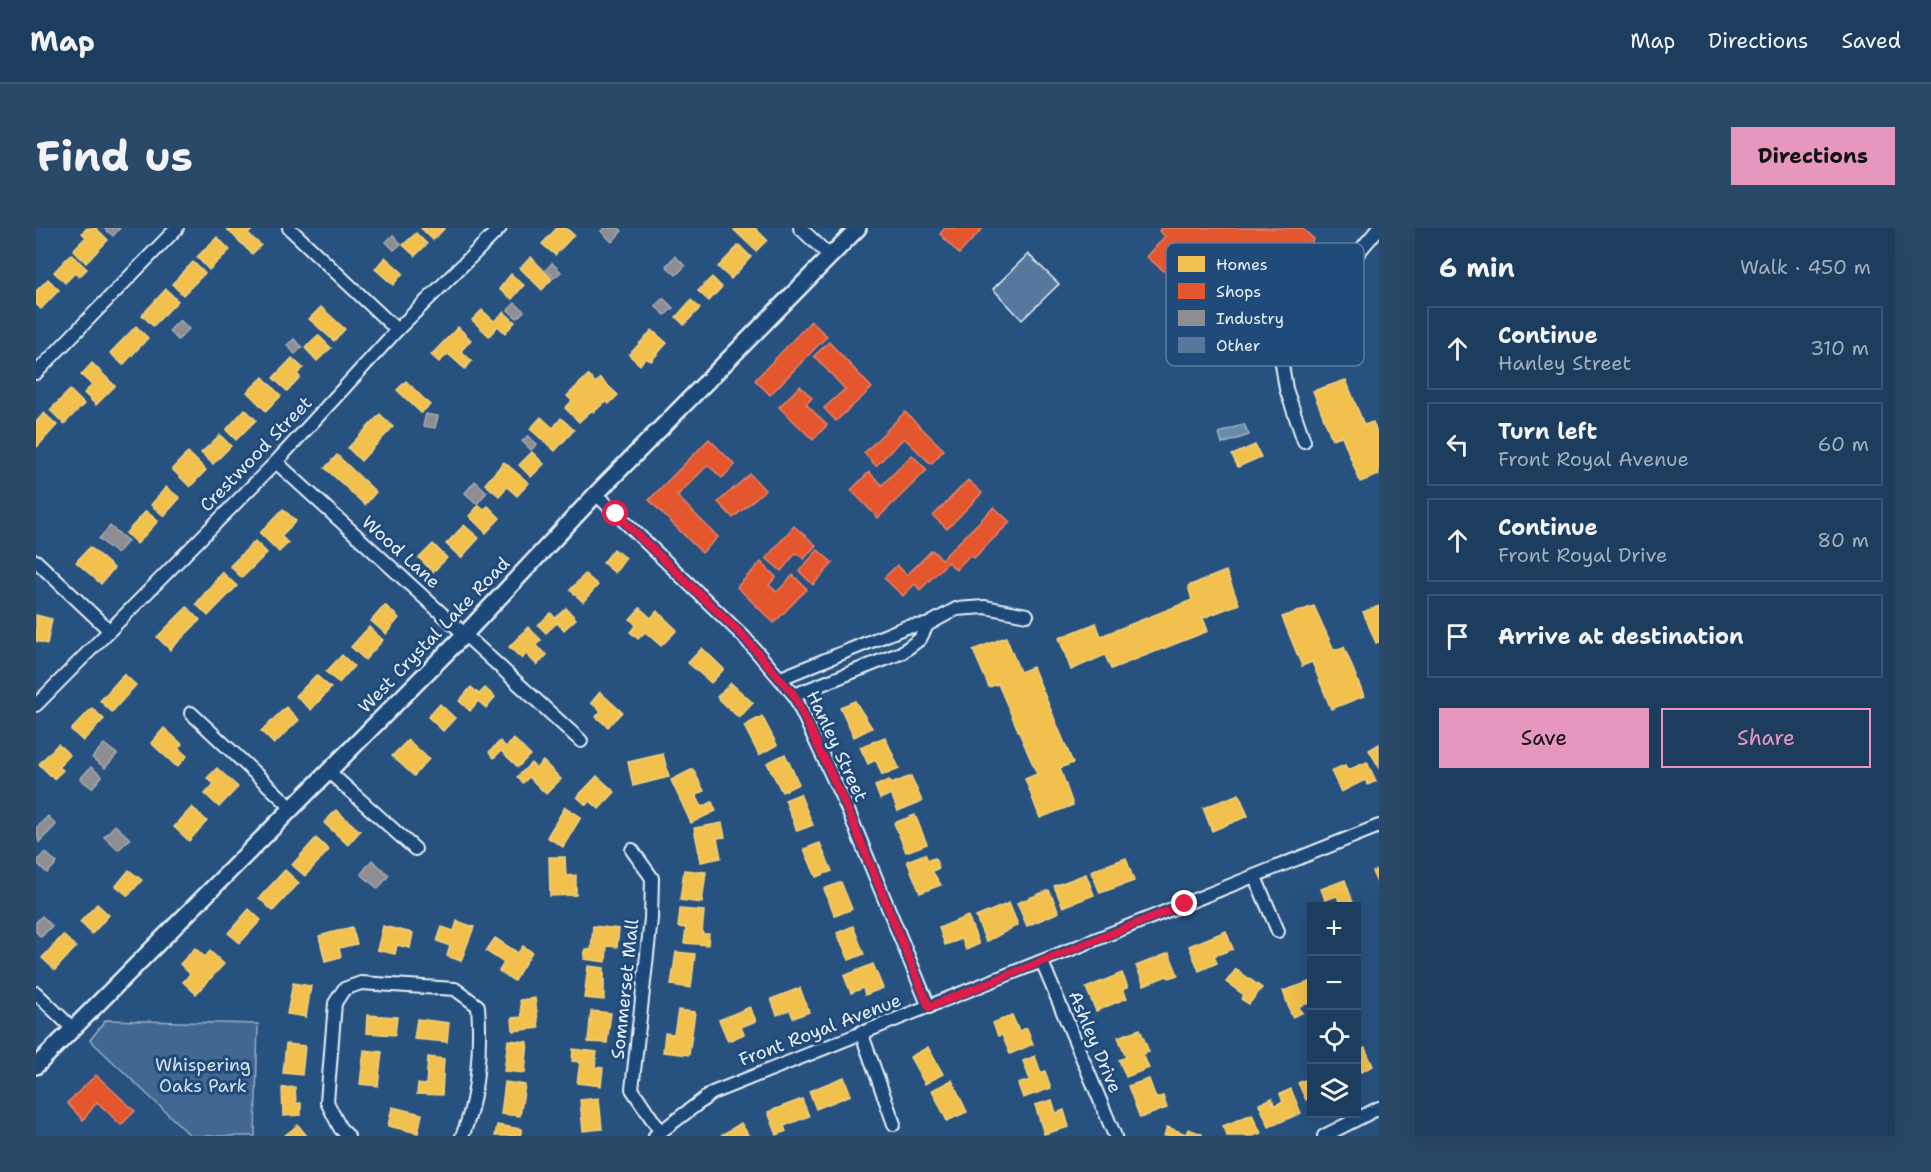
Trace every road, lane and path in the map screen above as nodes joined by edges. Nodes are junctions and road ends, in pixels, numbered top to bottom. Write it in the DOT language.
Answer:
graph roads {
  1 [pos="177,228"];
  2 [pos="290,228"];
  3 [pos="500,228"];
  4 [pos="800,228"];
  5 [pos="858,228"];
  6 [pos="1379,228"];
  7 [pos="1364,246"];
  8 [pos="831,257"];
  9 [pos="397,330"];
  10 [pos="1282,366"];
  11 [pos="36,373"];
  12 [pos="1304,441"];
  13 [pos="276,462"];
  14 [pos="596,494"];
  15 [pos="36,561"];
  16 [pos="1027,615"];
  17 [pos="927,625"];
  18 [pos="108,629"];
  19 [pos="465,634"];
  20 [pos="781,678"];
  21 [pos="794,695"];
  22 [pos="36,705"];
  23 [pos="191,713"];
  24 [pos="581,741"];
  25 [pos="328,771"];
  26 [pos="291,807"];
  27 [pos="1379,826"];
  28 [pos="415,849"];
  29 [pos="632,850"];
  30 [pos="1255,877"];
  31 [pos="1278,931"];
  32 [pos="1041,962"];
  33 [pos="36,993"];
  34 [pos="929,1007"];
  35 [pos="73,1029"];
  36 [pos="861,1032"];
  37 [pos="36,1066"];
  38 [pos="1379,1108"];
  39 [pos="894,1124"];
  40 [pos="658,1133"];
  41 [pos="348,1136"];
  42 [pos="462,1136"];
  43 [pos="1115,1136"];
  44 [pos="1324,1136"];
  1 -- 11 [label="street"];
  2 -- 9 [label="street"];
  3 -- 9 [label="street, Crestwood Street"];
  4 -- 8 [label="street"];
  5 -- 8 [label="street, West Crystal Lake Road"];
  6 -- 7 [label="street"];
  8 -- 14 [label="street, West Crystal Lake Road"];
  9 -- 13 [label="street, Crestwood Street"];
  10 -- 12 [label="street"];
  13 -- 18 [label="street, Crestwood Street"];
  13 -- 19 [label="street, Wood Lane"];
  14 -- 19 [label="street, West Crystal Lake Road"];
  14 -- 20 [label="street, Hanley Street"];
  15 -- 18 [label="street"];
  16 -- 17 [label="street"];
  17 -- 20 [label="street"];
  17 -- 21 [label="street"];
  18 -- 22 [label="street, Crestwood Street"];
  19 -- 24 [label="street, Wood Lane"];
  19 -- 25 [label="street, West Crystal Lake Road"];
  20 -- 21 [label="street, Hanley Street"];
  21 -- 34 [label="street, Hanley Street"];
  23 -- 26 [label="street"];
  25 -- 26 [label="street, West Crystal Lake Road"];
  25 -- 28 [label="street"];
  26 -- 35 [label="street, West Crystal Lake Road"];
  27 -- 30 [label="street, Front Royal Avenue"];
  29 -- 40 [label="street, Sommerset Mall"];
  30 -- 31 [label="street"];
  30 -- 32 [label="street, Front Royal Avenue"];
  32 -- 34 [label="street, Front Royal Avenue"];
  32 -- 43 [label="street, Ashley Drive"];
  33 -- 35 [label="street"];
  34 -- 36 [label="street, Front Royal Avenue"];
  35 -- 37 [label="street, West Crystal Lake Road"];
  36 -- 39 [label="street"];
  36 -- 40 [label="street, Front Royal Avenue"];
  38 -- 44 [label="street"];
  41 -- 42 [label="street"];
}
